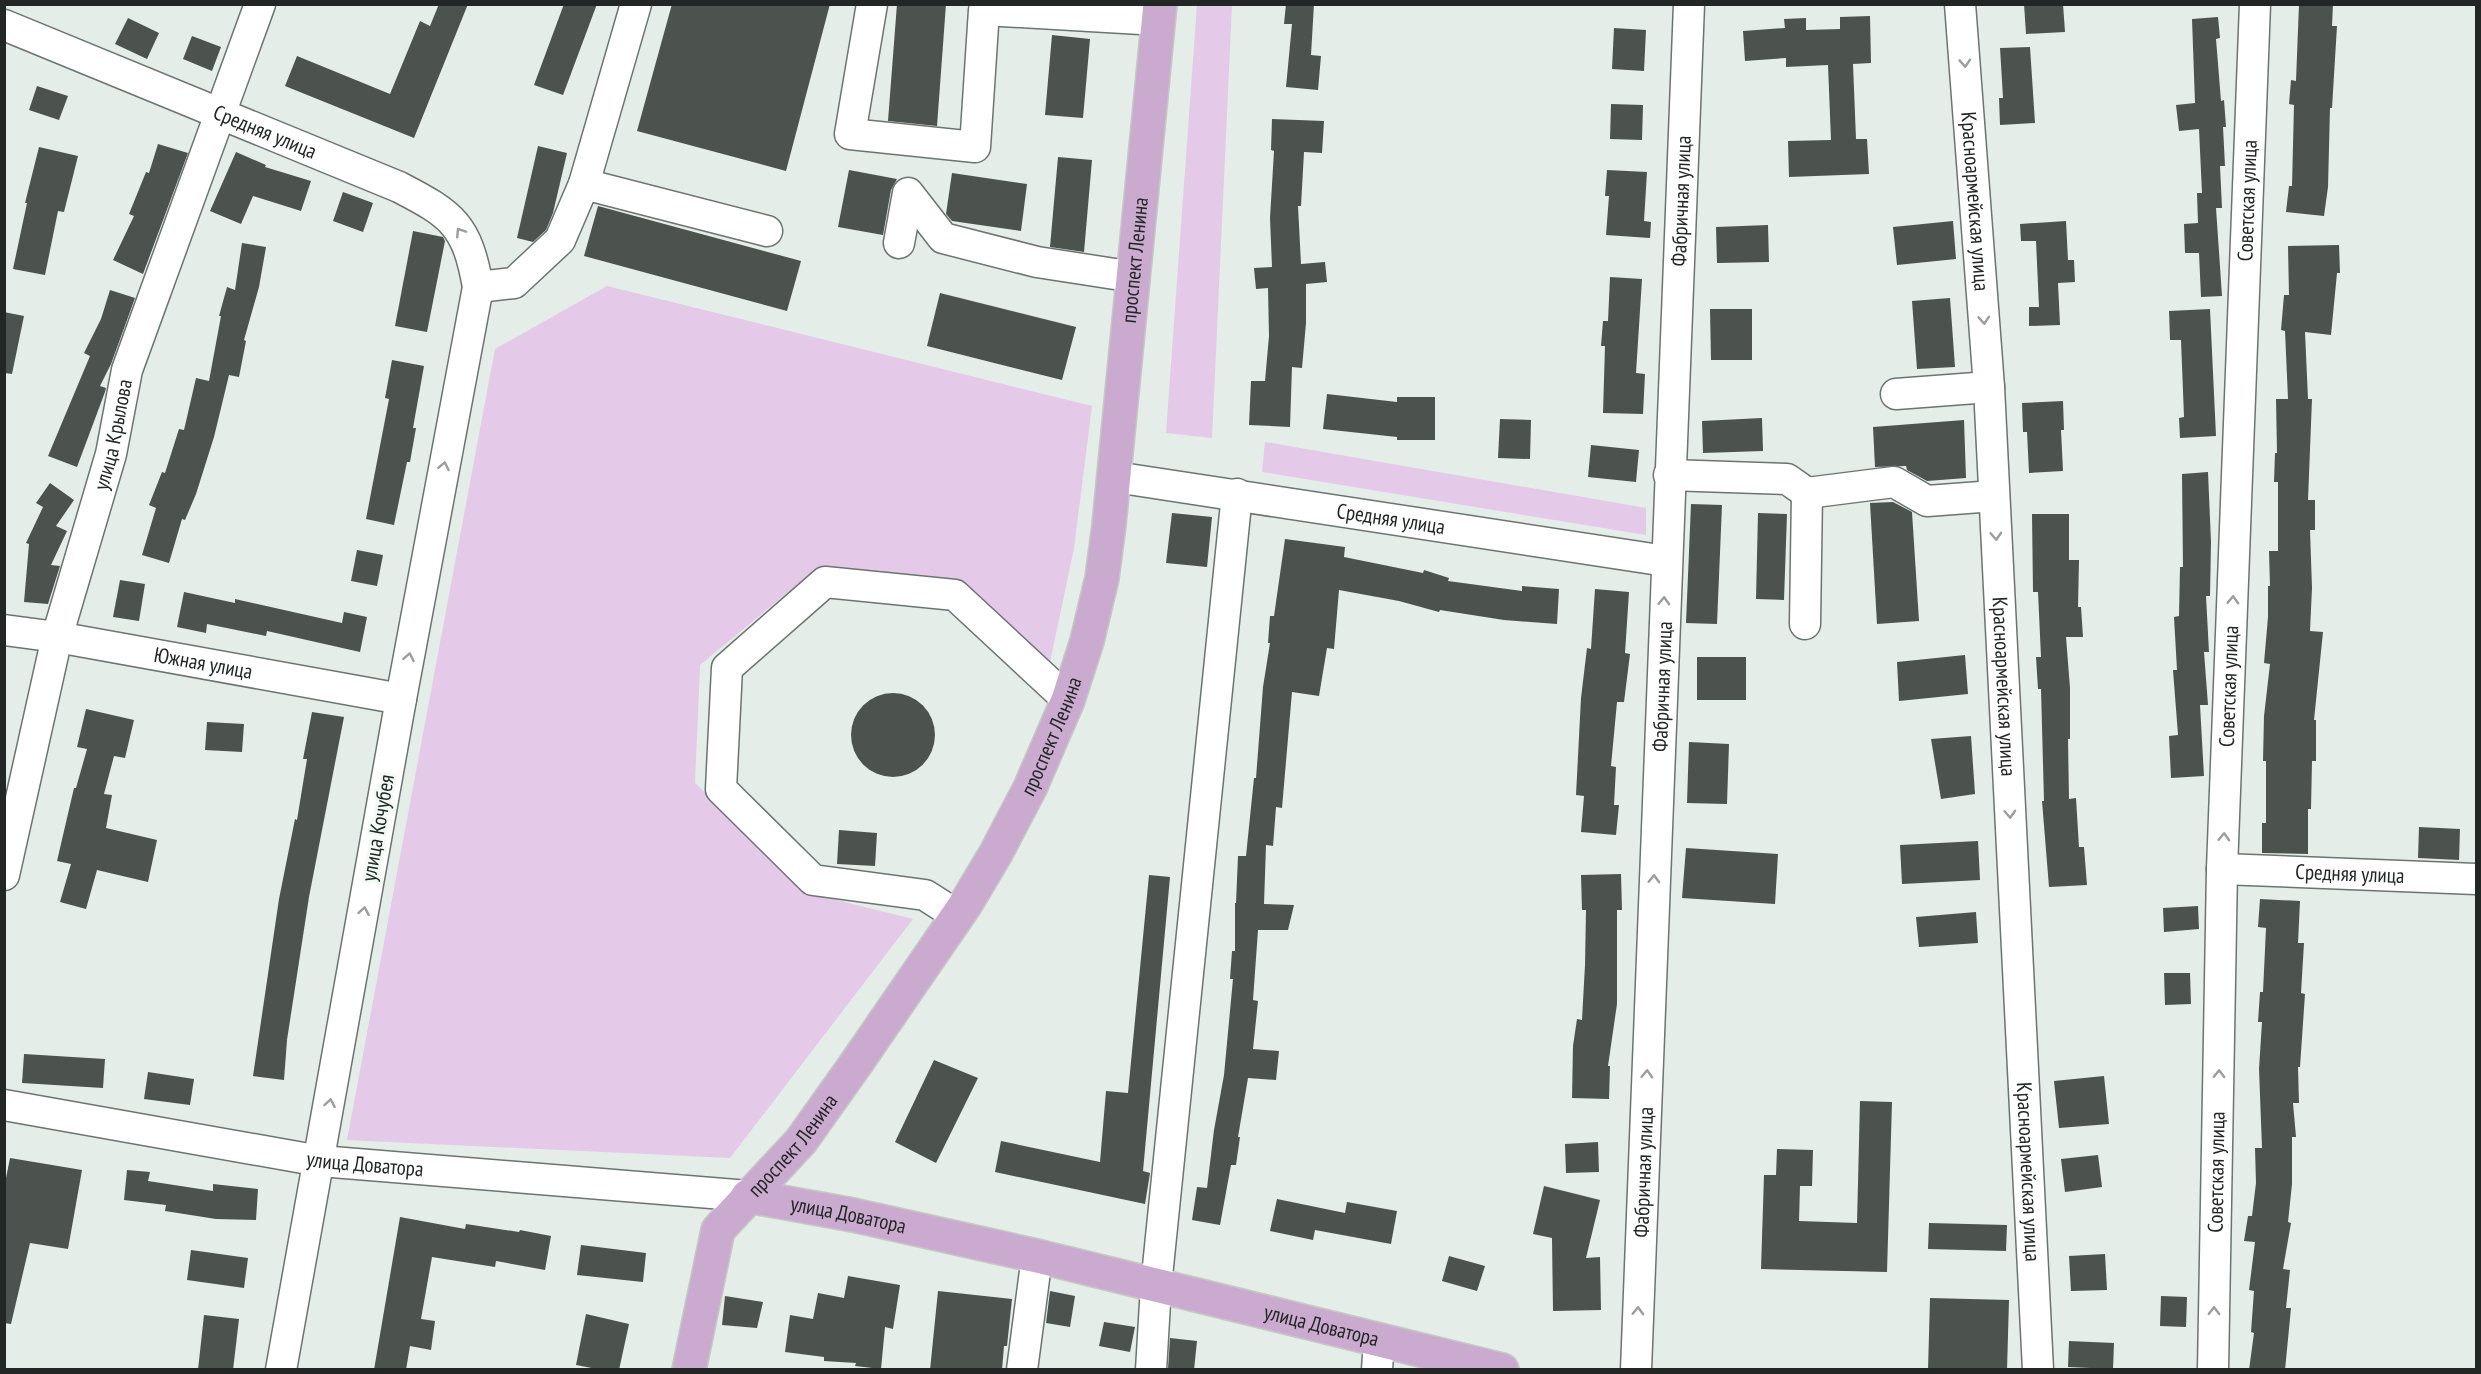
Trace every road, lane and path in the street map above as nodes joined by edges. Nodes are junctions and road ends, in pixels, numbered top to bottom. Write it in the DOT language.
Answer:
graph roads {
  1 [pos="260,4"];
  2 [pos="636,4"];
  3 [pos="872,4"];
  4 [pos="1689,4"];
  5 [pos="1960,4"];
  6 [pos="2255,4"];
  7 [pos="1159,12"];
  8 [pos="4,25"];
  9 [pos="221,114"];
  10 [pos="584,184"];
  11 [pos="767,231"];
  12 [pos="899,243"];
  13 [pos="1134,277"];
  14 [pos="478,287"];
  15 [pos="1989,387"];
  16 [pos="1896,393"];
  17 [pos="1669,475"];
  18 [pos="1115,477"];
  19 [pos="1807,493"];
  20 [pos="1237,494"];
  21 [pos="1994,496"];
  22 [pos="1666,561"];
  23 [pos="1805,624"];
  24 [pos="4,630"];
  25 [pos="57,637"];
  26 [pos="401,699"];
  27 [pos="1068,700"];
  28 [pos="2223,869"];
  29 [pos="4,875"];
  30 [pos="2476,879"];
  31 [pos="958,916"];
  32 [pos="4,1105"];
  33 [pos="320,1161"];
  34 [pos="748,1196"];
  35 [pos="1037,1256"];
  36 [pos="1156,1286"];
  37 [pos="1378,1355"];
  38 [pos="281,1370"];
  39 [pos="689,1370"];
  40 [pos="1022,1370"];
  41 [pos="1150,1370"];
  42 [pos="1502,1370"];
  43 [pos="1636,1370"];
  44 [pos="2038,1370"];
  45 [pos="2213,1370"];
  1 -- 9 [label="street, улица Крылова"];
  2 -- 10 [label="street"];
  3 -- 7 [label="street"];
  4 -- 17 [label="street, Фабричная улица"];
  5 -- 15 [label="street, Красноармейская улица, one-way"];
  28 -- 6 [label="street, Советская улица, one-way"];
  7 -- 13 [label="main road, проспект Ленина"];
  8 -- 9 [label="street, Средняя улица"];
  14 -- 9 [label="street, Средняя улица, one-way"];
  9 -- 25 [label="street, улица Крылова"];
  10 -- 11 [label="street"];
  10 -- 14 [label="street"];
  12 -- 13 [label="street"];
  13 -- 18 [label="main road, проспект Ленина"];
  26 -- 14 [label="street, улица Кочубея, one-way"];
  15 -- 16 [label="street"];
  15 -- 21 [label="street, Красноармейская улица"];
  17 -- 19 [label="street"];
  17 -- 22 [label="street, Фабричная улица"];
  18 -- 20 [label="street, Средняя улица"];
  18 -- 27 [label="main road, проспект Ленина"];
  19 -- 21 [label="street"];
  19 -- 23 [label="street"];
  20 -- 22 [label="street, Средняя улица"];
  20 -- 36 [label="street"];
  21 -- 44 [label="street, Красноармейская улица, one-way"];
  43 -- 22 [label="street, Фабричная улица, one-way"];
  24 -- 25 [label="street, Южная улица"];
  25 -- 26 [label="street, Южная улица"];
  25 -- 29 [label="street, улица Крылова"];
  33 -- 26 [label="street, улица Кочубея, one-way"];
  27 -- 31 [label="main road, проспект Ленина"];
  27 -- 31 [label="street"];
  28 -- 30 [label="street, Средняя улица"];
  45 -- 28 [label="street, Советская улица, one-way"];
  31 -- 34 [label="main road, проспект Ленина"];
  32 -- 33 [label="street, улица Доватора"];
  33 -- 34 [label="street, улица Доватора"];
  33 -- 38 [label="street, улица Кочубея"];
  34 -- 35 [label="main road, улица Доватора"];
  34 -- 39 [label="main road, проспект Ленина"];
  35 -- 36 [label="main road, улица Доватора"];
  35 -- 40 [label="street"];
  36 -- 37 [label="main road, улица Доватора"];
  36 -- 41 [label="street"];
  37 -- 42 [label="main road, улица Доватора"];
}
